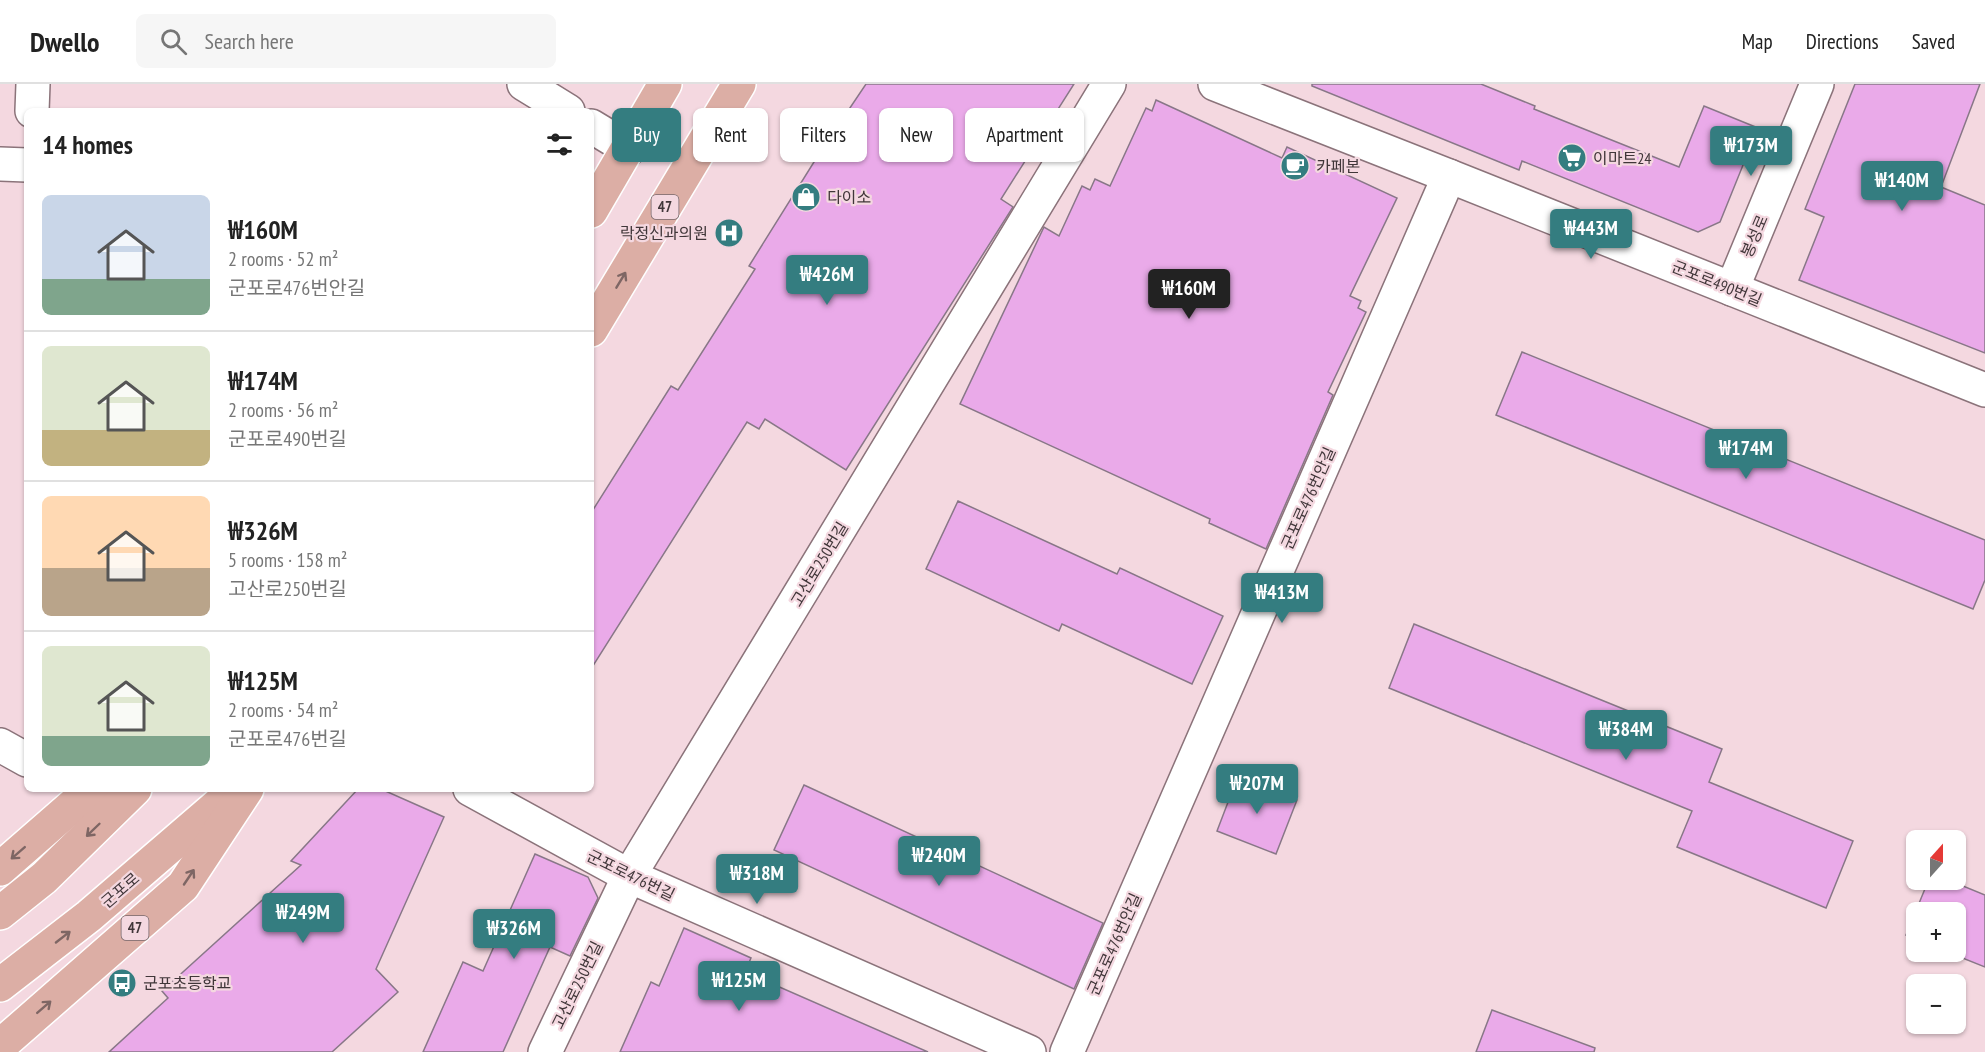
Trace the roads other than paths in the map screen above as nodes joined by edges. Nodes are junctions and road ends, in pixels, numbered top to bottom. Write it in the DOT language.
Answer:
graph roads {
  1 [pos="33,84"];
  2 [pos="524,84"];
  3 [pos="665,84"];
  4 [pos="739,84"];
  5 [pos="1109,84"];
  6 [pos="1215,84"];
  7 [pos="1817,84"];
  8 [pos="32,108"];
  9 [pos="563,108"];
  10 [pos="651,108"];
  11 [pos="594,128"];
  12 [pos="612,139"];
  13 [pos="617,162"];
  14 [pos="0,164"];
  15 [pos="24,165"];
  16 [pos="1449,176"];
  17 [pos="601,180"];
  18 [pos="594,202"];
  19 [pos="1732,289"];
  20 [pos="594,325"];
  21 [pos="1985,390"];
  22 [pos="0,745"];
  23 [pos="24,758"];
  24 [pos="85,792"];
  25 [pos="132,792"];
  26 [pos="233,792"];
  27 [pos="245,792"];
  28 [pos="475,792"];
  29 [pos="0,869"];
  30 [pos="629,876"];
  31 [pos="0,913"];
  32 [pos="0,985"];
  33 [pos="0,1046"];
  34 [pos="544,1052"];
  35 [pos="1029,1052"];
  36 [pos="1067,1052"];
  1 -- 8 [label="street"];
  2 -- 9 [label="street"];
  3 -- 10 [label="main road"];
  20 -- 4 [label="main road, 47, one-way"];
  5 -- 30 [label="street, 고산로250번길"];
  6 -- 16 [label="street, 군포로490번길"];
  7 -- 19 [label="street, 봉성로"];
  11 -- 12 [label="street"];
  13 -- 17 [label="main road"];
  14 -- 15 [label="street"];
  16 -- 19 [label="street, 군포로490번길"];
  16 -- 36 [label="street, 군포로476번안길"];
  17 -- 18 [label="main road"];
  19 -- 21 [label="street, 군포로490번길"];
  22 -- 23 [label="street"];
  24 -- 29 [label="main road, one-way"];
  25 -- 31 [label="main road, one-way"];
  32 -- 26 [label="main road, 군포로 / 47, one-way"];
  33 -- 27 [label="main road, 47, one-way"];
  28 -- 30 [label="street, 군포로476번길"];
  30 -- 34 [label="street, 고산로250번길"];
  30 -- 35 [label="street, 군포로476번길"];
}
